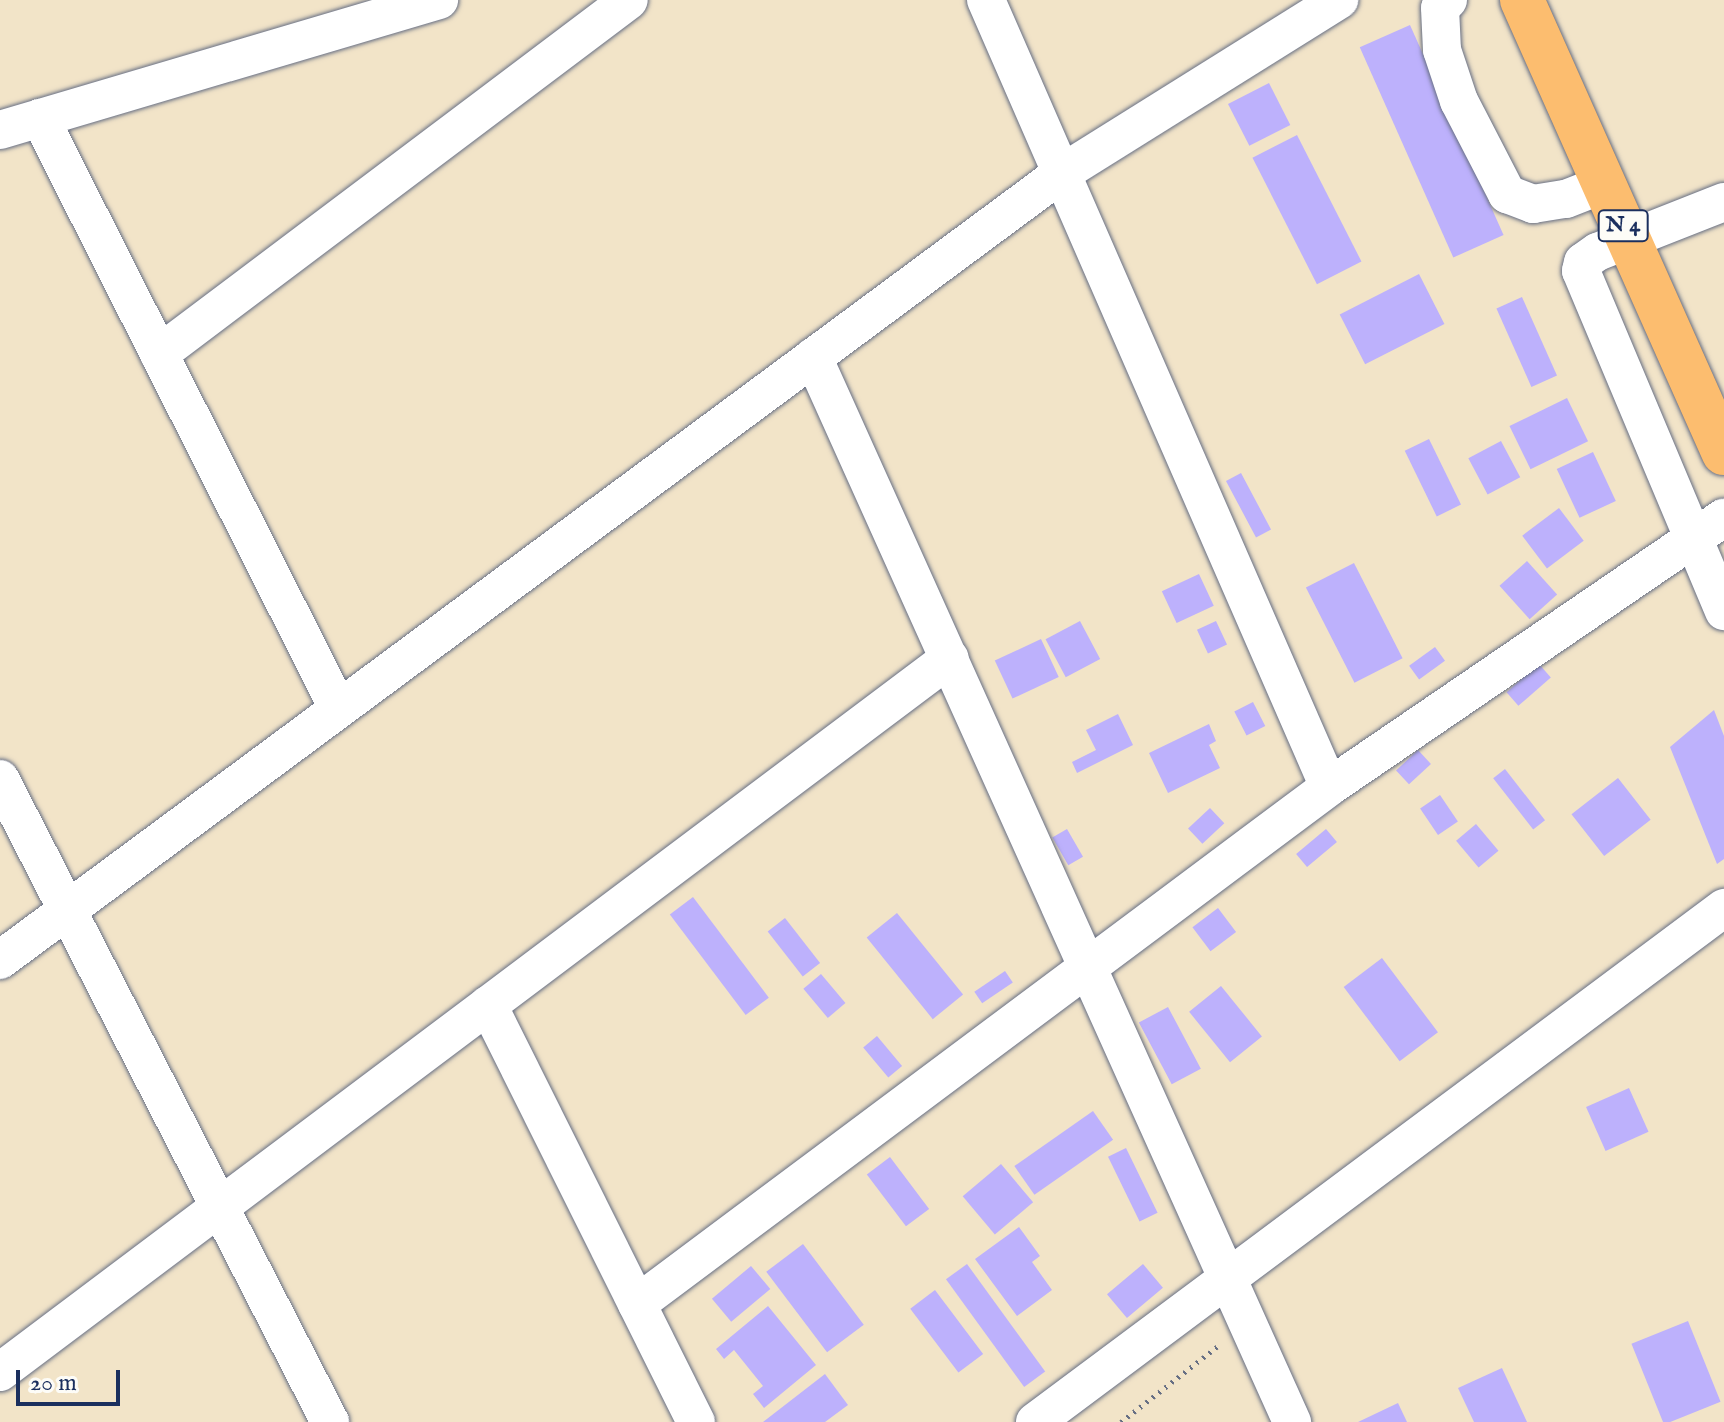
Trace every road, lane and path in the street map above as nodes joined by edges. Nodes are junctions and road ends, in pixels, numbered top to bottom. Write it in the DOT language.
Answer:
graph roads {
  1 [pos="439,0"];
  2 [pos="629,0"];
  3 [pos="986,0"];
  4 [pos="1339,0"];
  5 [pos="1448,0"];
  6 [pos="1522,0"];
  7 [pos="40,118"];
  8 [pos="0,130"];
  9 [pos="1062,173"];
  10 [pos="1604,184"];
  11 [pos="1724,202"];
  12 [pos="1629,240"];
  13 [pos="159,354"];
  14 [pos="813,357"];
  15 [pos="1724,453"];
  16 [pos="1724,518"];
  17 [pos="1691,537"];
  18 [pos="1724,611"];
  19 [pos="950,658"];
  20 [pos="338,708"];
  21 [pos="0,779"];
  22 [pos="1329,787"];
  23 [pos="1724,908"];
  24 [pos="67,910"];
  25 [pos="0,960"];
  26 [pos="1090,966"];
  27 [pos="488,1005"];
  28 [pos="220,1207"];
  29 [pos="1230,1276"];
  30 [pos="637,1304"];
  31 [pos="1248,1323"];
  32 [pos="0,1372"];
  33 [pos="330,1422"];
  34 [pos="696,1422"];
  35 [pos="1035,1422"];
  36 [pos="1121,1422"];
  37 [pos="1292,1422"];
  1 -- 7 [label="street"];
  2 -- 13 [label="street"];
  3 -- 9 [label="street"];
  4 -- 9 [label="street"];
  5 -- 10 [label="street"];
  6 -- 10 [label="highway, N 4"];
  7 -- 8 [label="street"];
  7 -- 13 [label="street"];
  9 -- 14 [label="street"];
  9 -- 22 [label="street"];
  10 -- 12 [label="highway, N 4"];
  11 -- 12 [label="street"];
  12 -- 15 [label="highway, N 4"];
  12 -- 17 [label="street"];
  13 -- 20 [label="street"];
  14 -- 19 [label="street"];
  14 -- 20 [label="street"];
  16 -- 17 [label="street"];
  17 -- 18 [label="street"];
  17 -- 22 [label="street"];
  19 -- 26 [label="street"];
  19 -- 27 [label="street"];
  20 -- 24 [label="street"];
  21 -- 24 [label="street"];
  22 -- 26 [label="street"];
  23 -- 29 [label="street"];
  24 -- 25 [label="street"];
  24 -- 28 [label="street"];
  26 -- 29 [label="street"];
  26 -- 30 [label="street"];
  27 -- 28 [label="street"];
  27 -- 30 [label="street"];
  28 -- 32 [label="street"];
  28 -- 33 [label="street"];
  29 -- 31 [label="street"];
  29 -- 35 [label="street"];
  30 -- 34 [label="street"];
  31 -- 36 [label="path"];
  31 -- 37 [label="street"];
}
